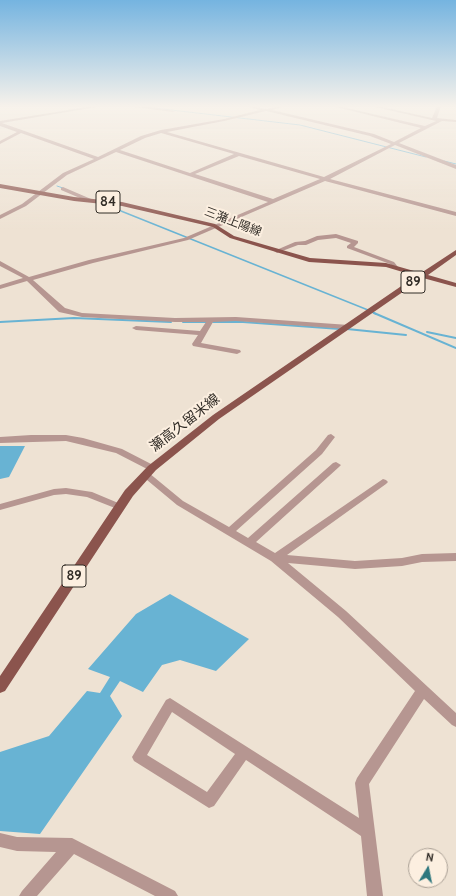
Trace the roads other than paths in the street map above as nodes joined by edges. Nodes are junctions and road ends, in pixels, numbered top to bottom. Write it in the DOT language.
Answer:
graph roads {
  1 [pos="67,148"];
  2 [pos="120,148"];
  3 [pos="218,148"];
  4 [pos="389,148"];
  5 [pos="405,148"];
  6 [pos="115,150"];
  7 [pos="239,154"];
  8 [pos="97,158"];
  9 [pos="456,167"];
  10 [pos="191,174"];
  11 [pos="325,179"];
  12 [pos="0,186"];
  13 [pos="63,189"];
  14 [pos="42,193"];
  15 [pos="89,200"];
  16 [pos="272,201"];
  17 [pos="456,214"];
  18 [pos="1,216"];
  19 [pos="215,226"];
  20 [pos="276,251"];
  21 [pos="456,252"];
  22 [pos="0,263"];
  23 [pos="395,267"];
  24 [pos="423,275"];
  25 [pos="27,278"];
  26 [pos="456,285"];
  27 [pos="0,287"];
  28 [pos="211,319"];
  29 [pos="346,327"];
  30 [pos="136,328"];
  31 [pos="202,334"];
  32 [pos="237,352"];
  33 [pos="332,437"];
  34 [pos="0,440"];
  35 [pos="336,466"];
  36 [pos="149,471"];
  37 [pos="383,482"];
  38 [pos="0,507"];
  39 [pos="120,507"];
  40 [pos="230,531"];
  41 [pos="249,542"];
  42 [pos="456,557"];
  43 [pos="275,558"];
  44 [pos="0,687"];
  45 [pos="422,691"];
  46 [pos="456,722"];
  47 [pos="244,752"];
  48 [pos="368,832"];
  49 [pos="0,840"];
  50 [pos="72,844"];
  51 [pos="27,896"];
  52 [pos="170,896"];
  53 [pos="375,896"];
  1 -- 8 [label="street"];
  2 -- 6 [label="street"];
  3 -- 7 [label="street"];
  4 -- 11 [label="street"];
  5 -- 9 [label="street"];
  6 -- 8 [label="street"];
  6 -- 10 [label="street"];
  7 -- 10 [label="street"];
  7 -- 11 [label="street"];
  8 -- 14 [label="street"];
  10 -- 16 [label="street"];
  11 -- 16 [label="street"];
  11 -- 17 [label="street"];
  12 -- 14 [label="main road, 三潴上陽線 / 84"];
  13 -- 15 [label="street"];
  14 -- 15 [label="main road, 三潴上陽線 / 84"];
  14 -- 18 [label="street"];
  15 -- 19 [label="main road, 三潴上陽線 / 84"];
  16 -- 19 [label="street"];
  19 -- 20 [label="main road, 三潴上陽線 / 84"];
  19 -- 25 [label="street"];
  20 -- 23 [label="main road, 三潴上陽線 / 84"];
  20 -- 23 [label="street"];
  21 -- 24 [label="main road, 瀬高久留米線 / 89"];
  22 -- 25 [label="street"];
  23 -- 24 [label="main road, 三潴上陽線 / 84"];
  24 -- 26 [label="main road, 三潴上陽線 / 84"];
  24 -- 29 [label="main road, 瀬高久留米線 / 89"];
  25 -- 27 [label="street"];
  25 -- 28 [label="street"];
  28 -- 29 [label="street"];
  28 -- 31 [label="street"];
  29 -- 36 [label="main road, 瀬高久留米線 / 89"];
  30 -- 31 [label="street"];
  31 -- 32 [label="street"];
  33 -- 40 [label="street"];
  34 -- 36 [label="street"];
  35 -- 41 [label="street"];
  36 -- 39 [label="main road, 瀬高久留米線 / 89"];
  36 -- 40 [label="street"];
  37 -- 43 [label="street"];
  38 -- 39 [label="street"];
  39 -- 44 [label="main road, 瀬高久留米線 / 89"];
  40 -- 41 [label="street"];
  41 -- 43 [label="street"];
  42 -- 43 [label="street"];
  43 -- 45 [label="street"];
  45 -- 46 [label="street"];
  45 -- 48 [label="street"];
  47 -- 47 [label="street"];
  47 -- 48 [label="street"];
  48 -- 53 [label="street"];
  49 -- 50 [label="street"];
  50 -- 51 [label="street"];
  50 -- 52 [label="street"];
}
